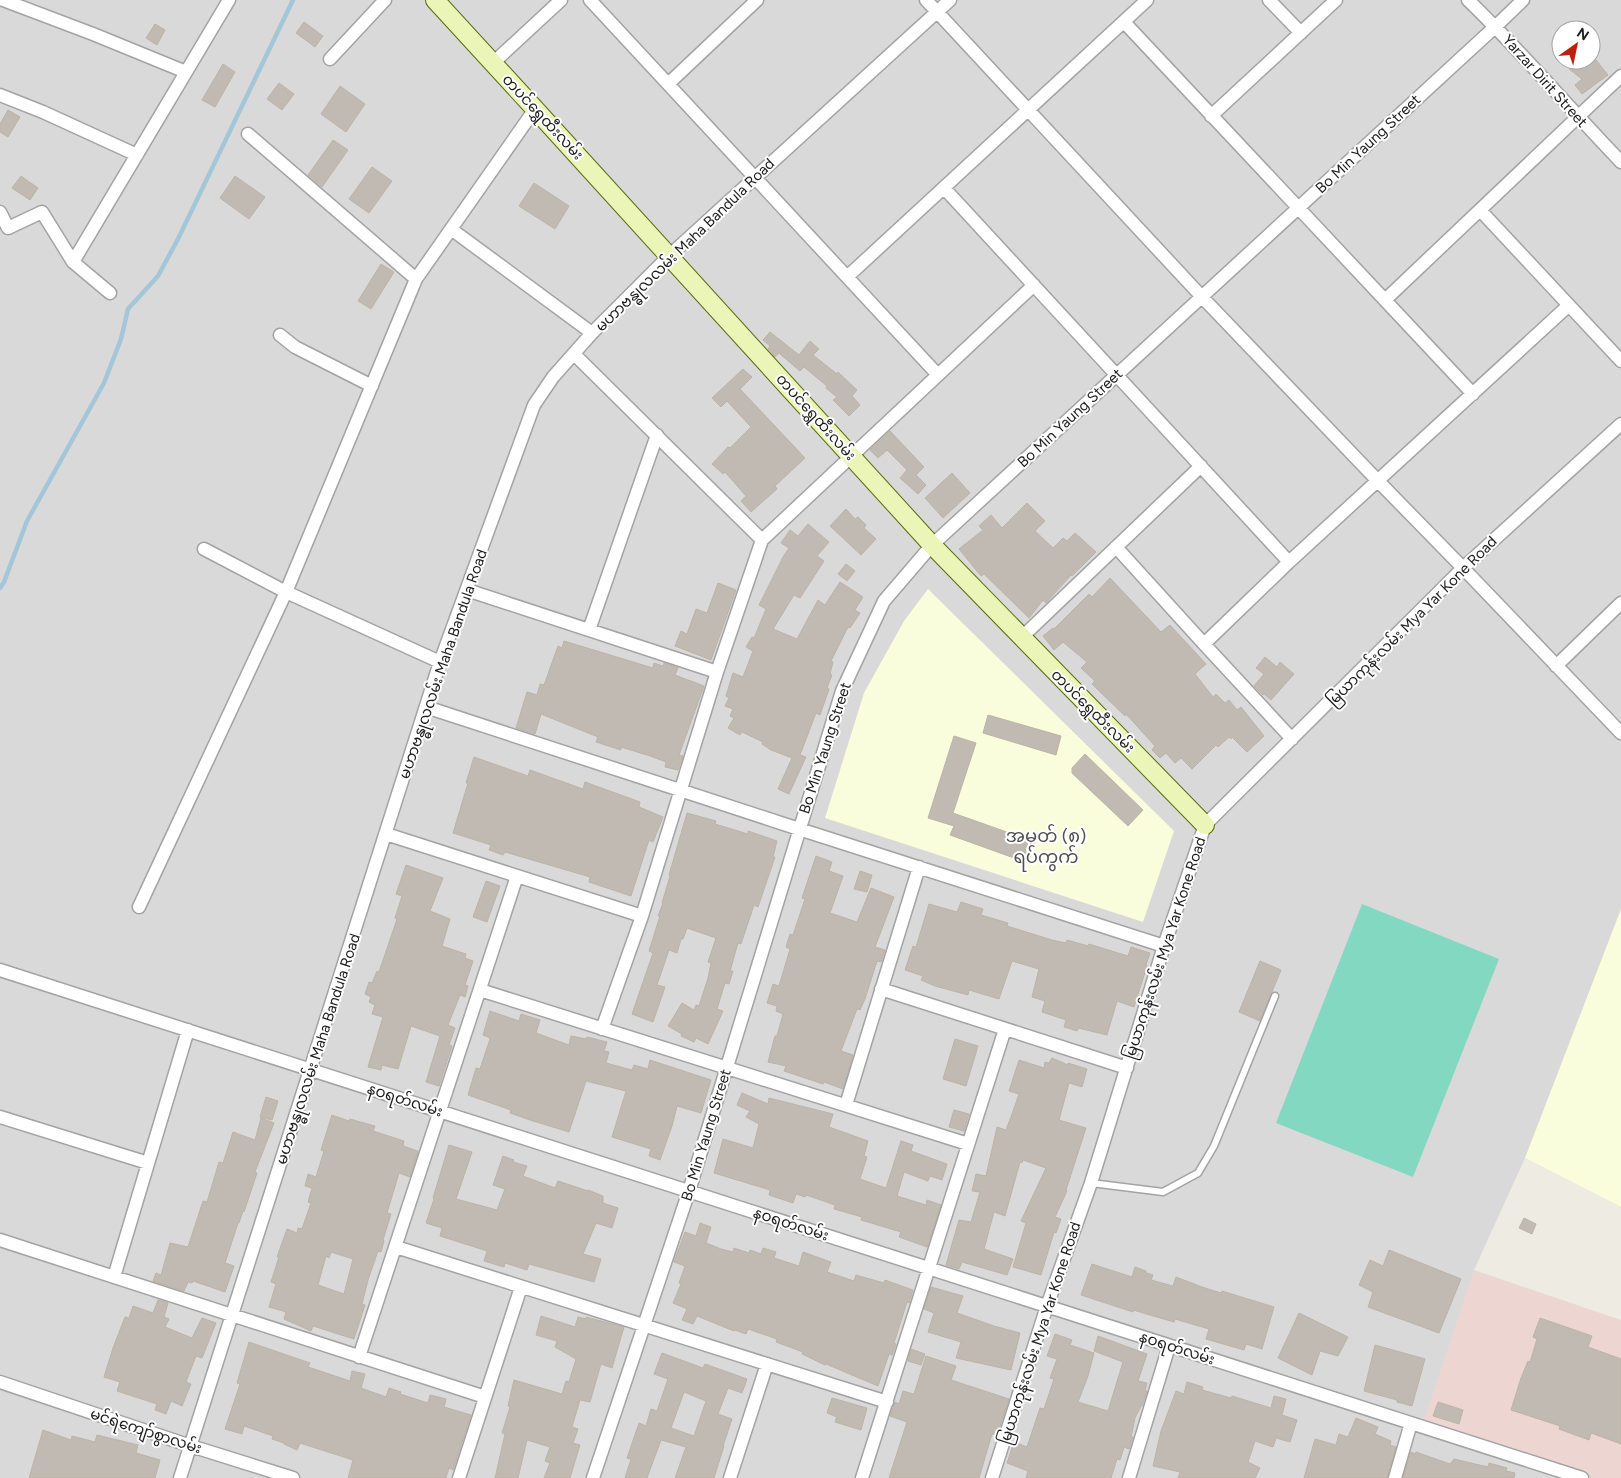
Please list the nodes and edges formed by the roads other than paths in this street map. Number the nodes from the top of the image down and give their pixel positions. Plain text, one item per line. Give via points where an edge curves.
1 (3, 0) edge
2 (229, 0) edge
3 (385, 0) edge
4 (435, 0) edge
5 (561, 0) edge
6 (590, 0) edge
7 (926, 0) edge
8 (950, 0) edge
9 (1147, 0) edge
10 (1270, 0) edge
11 (1336, 0) edge
12 (1468, 0) edge
13 (1522, 0) edge
14 (754, 1) edge
15 (937, 12) junction
16 (1124, 22) junction
17 (1496, 26) junction
18 (1301, 33) junction
19 (330, 59) dead end
20 (493, 63) junction
21 (186, 72) junction
22 (1621, 76) edge
23 (668, 84) junction
24 (0, 95) edge
25 (535, 109) junction
26 (1028, 110) junction
27 (1211, 116) junction
28 (1578, 117) junction
29 (248, 134) dead end
30 (137, 155) junction
31 (1621, 162) edge
32 (754, 177) junction
33 (944, 188) junction
34 (1298, 208) junction
35 (1480, 210) junction
36 (0, 212) edge
37 (450, 229) junction
38 (669, 256) junction
39 (73, 262) junction
40 (848, 277) junction
41 (416, 279) junction
42 (1034, 285) junction
43 (110, 293) dead end
44 (1202, 297) junction
45 (1384, 300) junction
46 (1568, 306) junction
47 (592, 333) junction
48 (280, 335) dead end
49 (574, 354) junction
50 (1621, 361) edge
51 (938, 375) junction
52 (1117, 375) junction
53 (372, 386) junction
54 (1473, 394) junction
55 (1621, 424) edge
56 (657, 436) junction
57 (851, 456) junction
58 (1200, 466) junction
59 (1378, 482) junction
60 (762, 540) junction
61 (932, 545) junction
62 (1116, 547) junction
63 (204, 549) dead end
64 (1289, 562) junction
65 (1463, 568) junction
66 (467, 590) junction
67 (286, 592) junction
68 (1621, 603) edge
69 (589, 630) junction
70 (1021, 638) junction
71 (1204, 644) junction
72 (440, 662) junction
73 (1556, 666) junction
74 (717, 672) junction
75 (426, 707) junction
76 (1621, 733) edge
77 (1292, 739) junction
78 (681, 790) junction
79 (1205, 825) junction
80 (799, 829) junction
81 (386, 834) junction
82 (919, 868) junction
83 (517, 876) junction
84 (139, 907) dead end
85 (642, 916) junction
86 (1164, 946) junction
87 (0, 970) edge
88 (882, 989) junction
89 (480, 990) junction
90 (1275, 996) dead end
91 (602, 1029) junction
92 (1005, 1029) junction
93 (188, 1030) junction
94 (727, 1068) junction
95 (1127, 1068) junction
96 (311, 1070) junction
97 (846, 1105) junction
98 (440, 1111) junction
99 (0, 1117) edge
100 (968, 1144) junction
101 (148, 1163) junction
102 (1091, 1183) junction
103 (688, 1191) junction
104 (0, 1240) edge
105 (396, 1247) junction
106 (928, 1268) junction
107 (114, 1277) junction
108 (521, 1286) junction
109 (1047, 1306) junction
110 (232, 1316) junction
111 (644, 1325) junction
112 (1169, 1346) junction
113 (359, 1357) junction
114 (767, 1364) junction
115 (0, 1382) edge
116 (485, 1397) junction
117 (887, 1402) junction
118 (1411, 1423) junction
119 (190, 1446) junction
120 (180, 1478) edge
121 (293, 1478) edge
122 (459, 1478) edge
123 (594, 1478) edge
124 (730, 1478) edge
125 (862, 1478) edge
126 (992, 1478) edge
127 (1130, 1478) edge
128 (1395, 1478) edge
129 (1582, 1478) edge

1 - 21 street
2 - 21 street
3 - 19 street
4 - 20 street, တပင်ရွှေထီးလမ်း
5 - 20 street
6 - 23 street
7 - 15 street
8 - 15 street, မဟာဗန္ဓုလလမ်း Maha Bandula Road
9 - 16 street
10 - 18 street
11 - 18 street
12 - 17 street, Yarzar Dirit Street
13 - 17 street, Bo Min Yaung Street
14 - 23 street
15 - 26 street
15 - 32 street, မဟာဗန္ဓုလလမ်း Maha Bandula Road
16 - 26 street
16 - 27 street
17 - 28 street, Yarzar Dirit Street
17 - 34 street, Bo Min Yaung Street
18 - 27 street
20 - 25 street, တပင်ရွှေထီးလမ်း
21 - 30 street
22 - 28 street
23 - 32 street
24 - 30 street
25 - 37 street
25 - 38 street, တပင်ရွှေထီးလမ်း
26 - 33 street
26 - 44 street
27 - 34 street
28 - 31 street, Yarzar Dirit Street
28 - 35 street
29 - 41 street
30 - 39 street
32 - 38 street, မဟာဗန္ဓုလလမ်း Maha Bandula Road
32 - 40 street
33 - 40 street
33 - 42 street
34 - 44 street, Bo Min Yaung Street
34 - 45 street
35 - 45 street
35 - 46 street
36 - 39 street via 8,228 42,212
37 - 41 street
37 - 47 street
38 - 47 street, မဟာဗန္ဓုလလမ်း Maha Bandula Road
38 - 57 street, တပင်ရွှေထီးလမ်း
39 - 43 street
40 - 51 street
41 - 53 street
42 - 51 street
42 - 52 street
44 - 52 street, Bo Min Yaung Street
44 - 59 street
45 - 54 street
46 - 50 street
46 - 54 street
47 - 49 street, မဟာဗန္ဓုလလမ်း Maha Bandula Road
48 - 53 street via 303,351
49 - 56 street
49 - 66 street, မဟာဗန္ဓုလလမ်း Maha Bandula Road via 534,405
51 - 57 street
52 - 58 street
52 - 61 street, Bo Min Yaung Street
53 - 67 street
54 - 59 street
55 - 65 street, မြယာကုန်းလမ်း Mya Yar Kone Road
56 - 60 street
56 - 69 street
57 - 60 street
57 - 61 street, တပင်ရွှေထီးလမ်း
58 - 62 street
58 - 64 street
59 - 64 street
59 - 65 street
60 - 74 street
61 - 70 street, တပင်ရွှေထီးလမ်း
61 - 80 street, Bo Min Yaung Street via 884,601 846,682
62 - 70 street
62 - 71 street
63 - 67 street
64 - 71 street
65 - 73 street
65 - 77 street, မြယာကုန်းလမ်း Mya Yar Kone Road
66 - 69 street
66 - 72 street, မဟာဗန္ဓုလလမ်း Maha Bandula Road
67 - 72 street
67 - 84 street
68 - 73 street
69 - 74 street
70 - 79 street, တပင်ရွှေထီးလမ်း
71 - 77 street
72 - 75 street, မဟာဗန္ဓုလလမ်း Maha Bandula Road
73 - 76 street
74 - 78 street
75 - 78 street
75 - 81 street, မဟာဗန္ဓုလလမ်း Maha Bandula Road
77 - 79 street, မြယာကုန်းလမ်း Mya Yar Kone Road
78 - 80 street
78 - 85 street
79 - 86 street, မြယာကုန်းလမ်း Mya Yar Kone Road
80 - 82 street
80 - 94 street, Bo Min Yaung Street
81 - 83 street
81 - 96 street, မဟာဗန္ဓုလလမ်း Maha Bandula Road
82 - 86 street
82 - 88 street
83 - 85 street
83 - 89 street
85 - 91 street
86 - 95 street, မြယာကုန်းလမ်း Mya Yar Kone Road
87 - 93 street, နဝရတ်လမ်း
88 - 92 street
88 - 97 street
89 - 91 street
89 - 98 street
90 - 102 lane via 1214,1146 1198,1173 1163,1192
91 - 94 street
92 - 95 street
92 - 100 street
93 - 96 street, နဝရတ်လမ်း
93 - 101 street
94 - 97 street
94 - 103 street, Bo Min Yaung Street
95 - 102 street, မြယာကုန်းလမ်း Mya Yar Kone Road
96 - 98 street, နဝရတ်လမ်း
96 - 110 street, မဟာဗန္ဓုလလမ်း Maha Bandula Road
97 - 100 street
98 - 103 street, နဝရတ်လမ်း
98 - 105 street
99 - 101 street
100 - 106 street
101 - 107 street
102 - 109 street, မြယာကုန်းလမ်း Mya Yar Kone Road
103 - 106 street, နဝရတ်လမ်း
103 - 111 street, Bo Min Yaung Street
104 - 107 street
105 - 108 street
105 - 113 street
106 - 109 street, နဝရတ်လမ်း
106 - 117 street
107 - 110 street
108 - 111 street
108 - 116 street
109 - 112 street, နဝရတ်လမ်း
109 - 126 street, မြယာကုန်းလမ်း Mya Yar Kone Road
110 - 113 street
110 - 119 street, မဟာဗန္ဓုလလမ်း Maha Bandula Road
111 - 114 street
111 - 123 street, Bo Min Yaung Street
112 - 118 street, နဝရတ်လမ်း
112 - 127 street
113 - 116 street
114 - 117 street
114 - 124 street
115 - 119 street, မင်ရဲကျော်စွာလမ်း
116 - 122 street
117 - 125 street
118 - 128 street
118 - 129 street, နဝရတ်လမ်း
119 - 120 street, မဟာဗန္ဓုလလမ်း Maha Bandula Road
119 - 121 street, မင်ရဲကျော်စွာလမ်း

